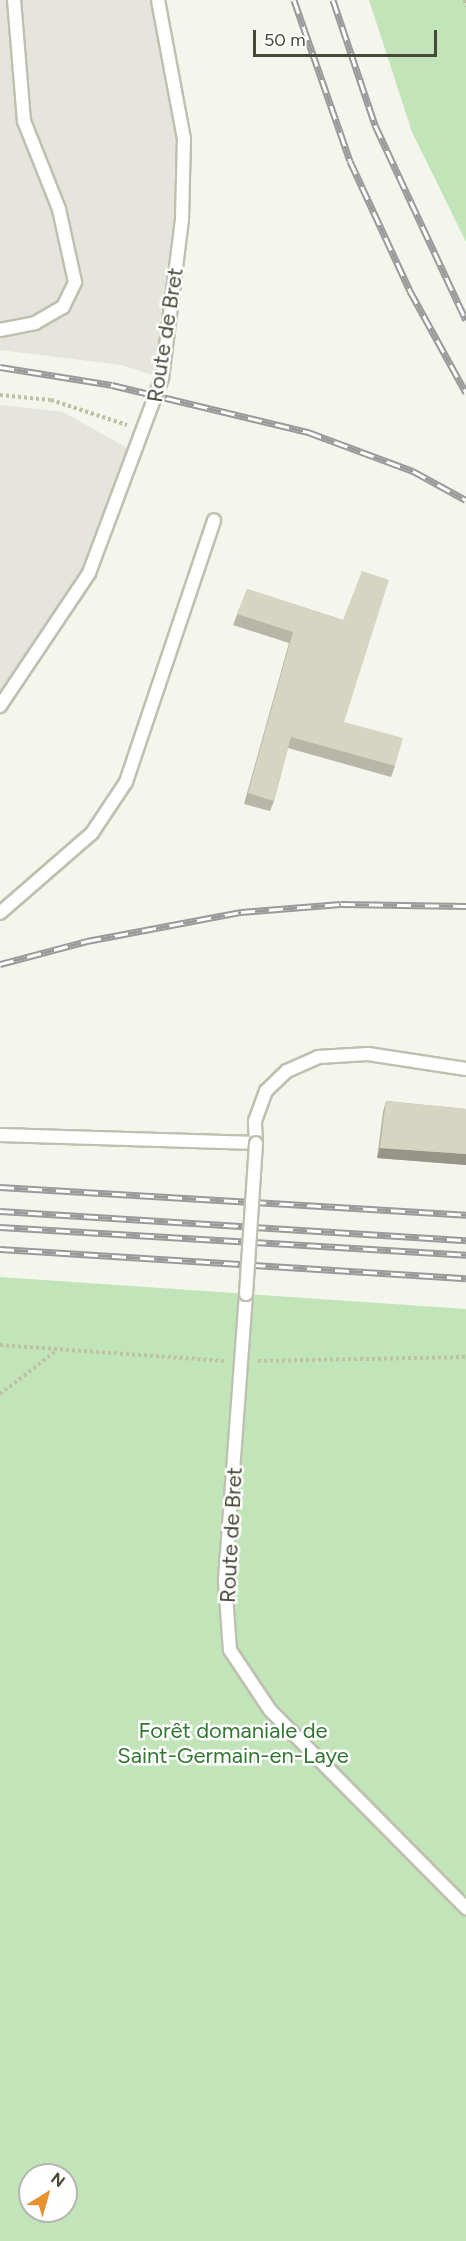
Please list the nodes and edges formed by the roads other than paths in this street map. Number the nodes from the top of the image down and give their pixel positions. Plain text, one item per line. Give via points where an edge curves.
1 (14, 0) edge
2 (159, 0) edge
3 (0, 330) edge
4 (214, 520) dead end
5 (0, 706) edge
6 (0, 913) edge
7 (466, 1069) edge
8 (0, 1135) edge
9 (256, 1143) junction
10 (466, 1908) edge

1 - 3 lane via 24,121 59,210 75,282 63,307 35,323
2 - 5 lane, Route de Bret via 184,139 182,208 162,378 89,573
4 - 6 lane via 126,782 92,833
7 - 9 lane, Route de Bret via 368,1054 318,1057 287,1071 266,1091 255,1121
8 - 9 lane
9 - 10 lane, Route de Bret, bridge via 245,1363 225,1581 231,1650 270,1710

